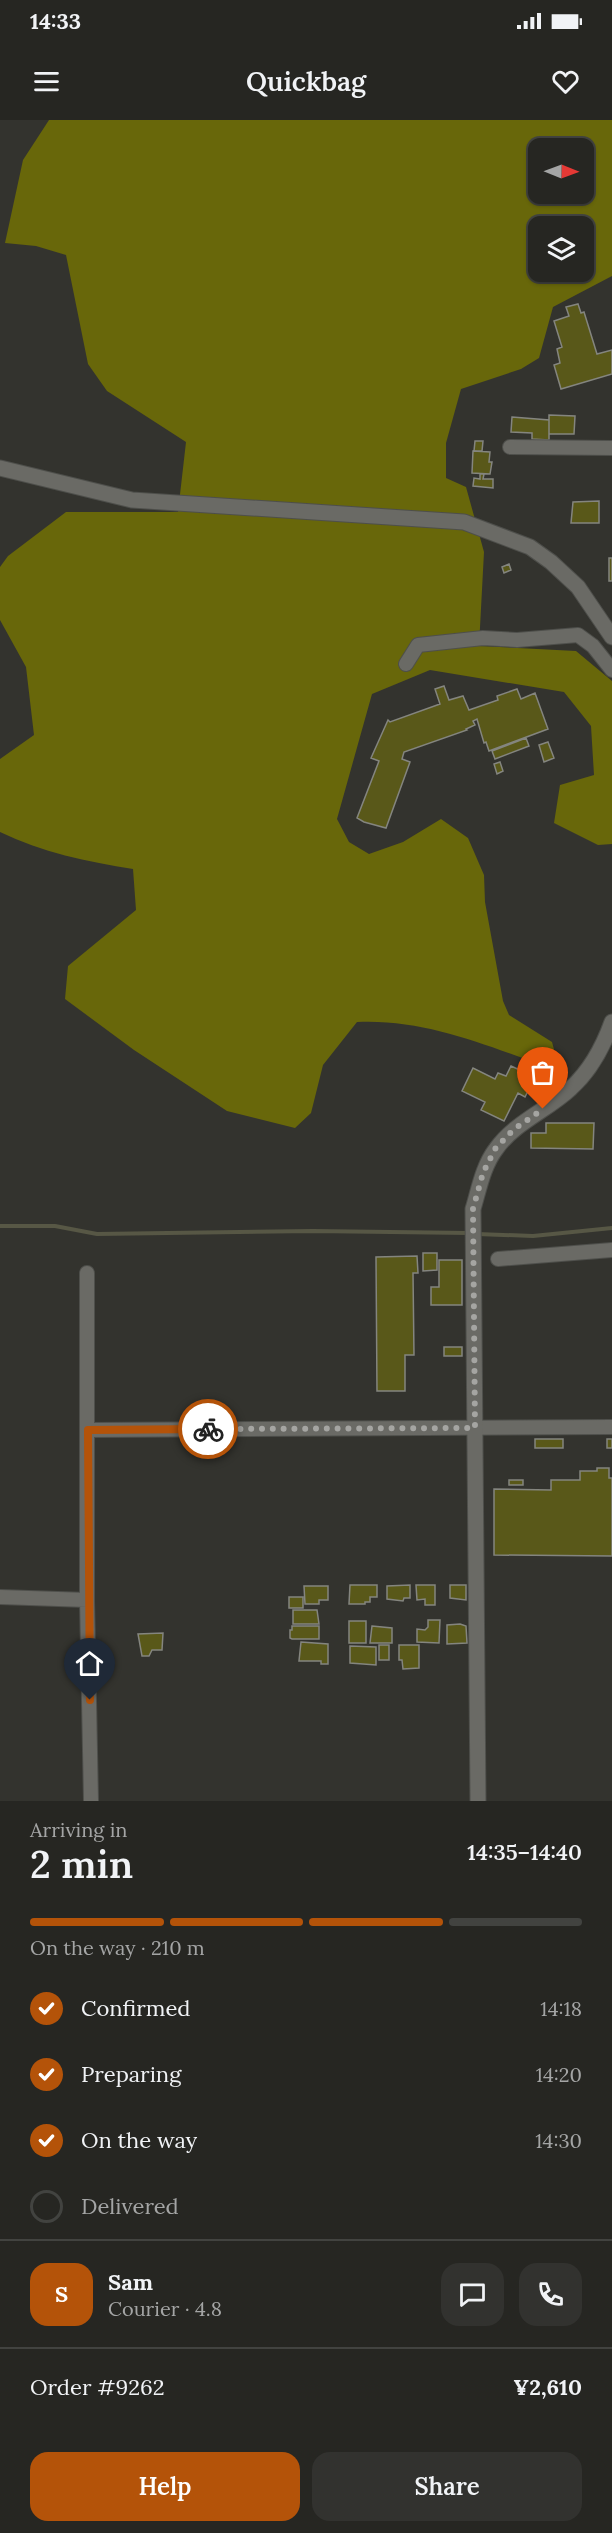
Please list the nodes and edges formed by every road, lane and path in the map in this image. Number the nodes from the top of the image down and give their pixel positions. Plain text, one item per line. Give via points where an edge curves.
1 (510, 447) dead end
2 (612, 448) edge
3 (0, 468) edge
4 (612, 637) edge
5 (406, 664) dead end
6 (612, 670) edge
7 (612, 1022) edge
8 (612, 1250) edge
9 (498, 1259) dead end
10 (87, 1273) dead end
11 (612, 1427) edge
12 (475, 1428) junction
13 (88, 1430) junction
14 (0, 1597) edge
15 (87, 1600) junction
16 (91, 1801) edge
17 (478, 1801) edge

1 - 2 street
3 - 4 street via 132,500 464,522 530,547 551,562 578,587
5 - 6 street via 418,645 578,635 593,646
7 - 12 street via 589,1069 577,1083 513,1130 495,1149 483,1173 473,1209
8 - 9 street
10 - 13 street
11 - 12 street
12 - 13 street
12 - 17 street
13 - 15 street
14 - 15 street
15 - 16 street

